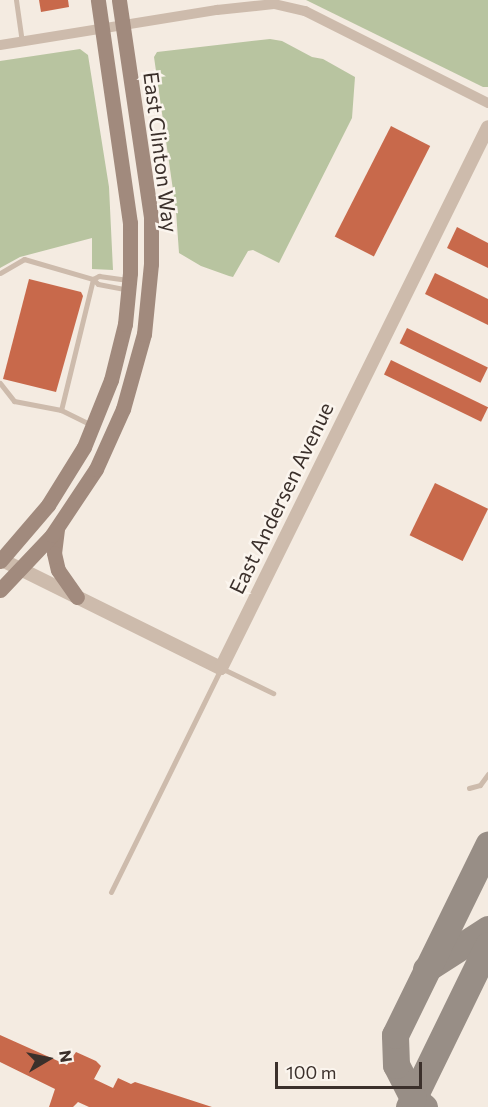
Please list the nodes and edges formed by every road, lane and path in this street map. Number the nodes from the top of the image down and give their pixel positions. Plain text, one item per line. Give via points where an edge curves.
1 (16, 0) edge
2 (98, 0) edge
3 (119, 0) edge
4 (216, 5) edge
5 (123, 25) junction
6 (102, 28) junction
7 (22, 42) junction
8 (0, 45) edge
9 (488, 103) edge
10 (488, 127) edge
11 (0, 273) edge
12 (93, 279) junction
13 (129, 285) junction
14 (0, 383) edge
15 (130, 389) junction
16 (61, 410) junction
17 (94, 426) junction
18 (57, 529) junction
19 (1, 561) edge
20 (21, 569) junction
21 (0, 590) edge
22 (77, 597) junction
23 (221, 668) junction
24 (273, 693) dead end
25 (488, 774) edge
26 (469, 788) dead end
27 (111, 892) dead end

1 - 7 lane
2 - 6 main road, East Clinton Way
3 - 5 main road, East Clinton Way
4 - 5 street
4 - 9 street via 274,4 305,11
5 - 6 street
5 - 15 main road, East Clinton Way via 147,185 152,249 147,316
6 - 7 street
6 - 13 main road, East Clinton Way via 128,202
7 - 8 street
10 - 23 street, East Andersen Avenue
11 - 12 lane via 24,260
12 - 13 lane via 99,276
12 - 13 lane via 98,284
12 - 16 lane
13 - 15 main road via 140,296
13 - 17 main road, East Clinton Way via 117,360
14 - 16 lane via 14,401
15 - 18 main road, East Clinton Way via 100,460
16 - 17 lane
17 - 19 main road, East Clinton Way via 51,502
18 - 20 main road, East Clinton Way
18 - 22 main road via 54,554 58,570
19 - 20 street
20 - 21 main road, East Clinton Way
20 - 22 street
22 - 23 street
23 - 24 lane
23 - 27 lane
25 - 26 lane via 480,784

